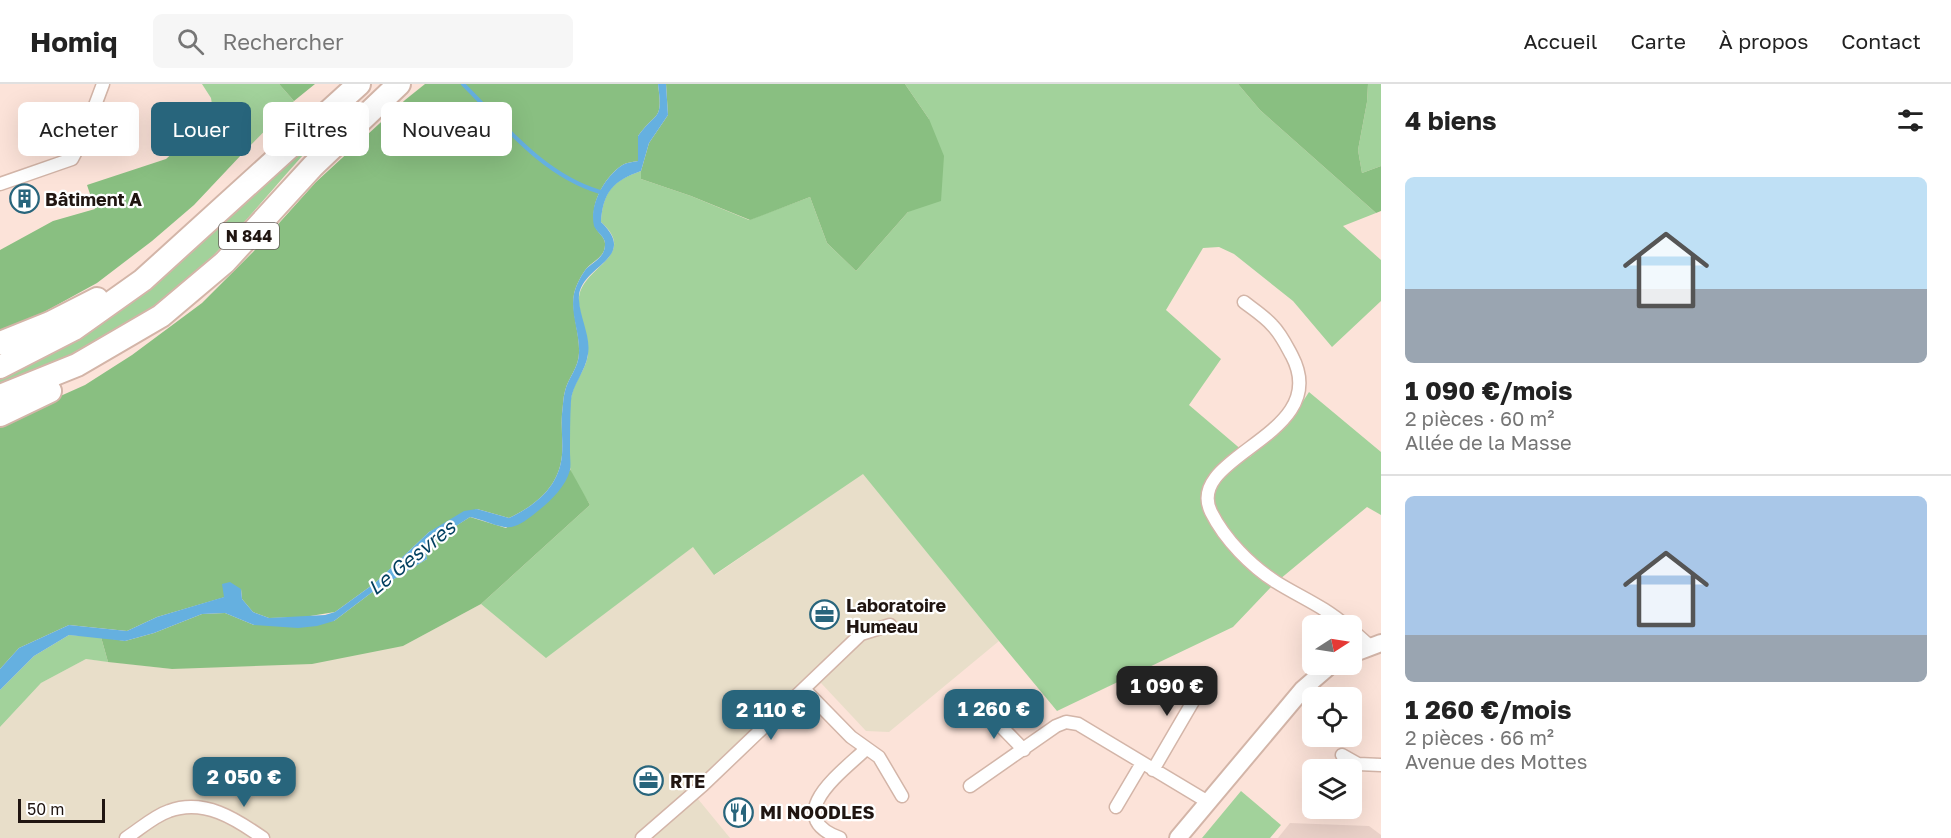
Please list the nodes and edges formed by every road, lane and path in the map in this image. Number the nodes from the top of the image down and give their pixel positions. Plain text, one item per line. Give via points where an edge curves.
1 (103, 84) edge
2 (359, 84) edge
3 (399, 84) edge
4 (0, 184) edge
5 (196, 231) junction
6 (1244, 302) dead end
7 (0, 343) edge
8 (109, 348) junction
9 (0, 368) edge
10 (0, 396) edge
11 (0, 415) edge
12 (1334, 615) edge
13 (890, 625) dead end
14 (1362, 636) edge
15 (1376, 644) edge
16 (1362, 650) edge
17 (1319, 675) edge
18 (804, 689) junction
19 (1208, 690) dead end
20 (985, 710) dead end
21 (866, 749) junction
22 (1024, 750) junction
23 (1342, 755) dead end
24 (1142, 762) junction
25 (1381, 765) edge
26 (1154, 770) junction
27 (970, 786) dead end
28 (902, 796) dead end
29 (1208, 802) junction
30 (1116, 807) dead end
31 (126, 838) edge
32 (263, 838) edge
33 (642, 838) edge
34 (840, 838) edge
35 (1178, 838) edge

1 - 4 street via 72,159
2 - 5 highway, N 844
3 - 8 highway, N 844 via 313,166 225,262 161,316
5 - 7 highway via 174,240 101,296
5 - 9 highway, N 844 via 106,308 49,344
6 - 12 street via 1284,340 1297,365 1300,388 1297,402 1280,423 1214,479 1208,502 1216,521 1248,560 1276,582
8 - 10 highway, N 844 via 51,377
8 - 11 highway via 101,364
13 - 18 street via 861,634
14 - 15 street
15 - 16 street
17 - 29 street
18 - 21 street
18 - 33 street
19 - 26 street via 1195,698
20 - 22 street
21 - 28 street via 879,757
21 - 34 street via 824,789 816,802 817,821 828,834
22 - 24 street via 1062,722 1072,722
22 - 27 street
23 - 25 street via 1358,764
24 - 26 street
24 - 30 street
26 - 29 street
29 - 35 street
31 - 32 street via 169,811 191,805 216,811

